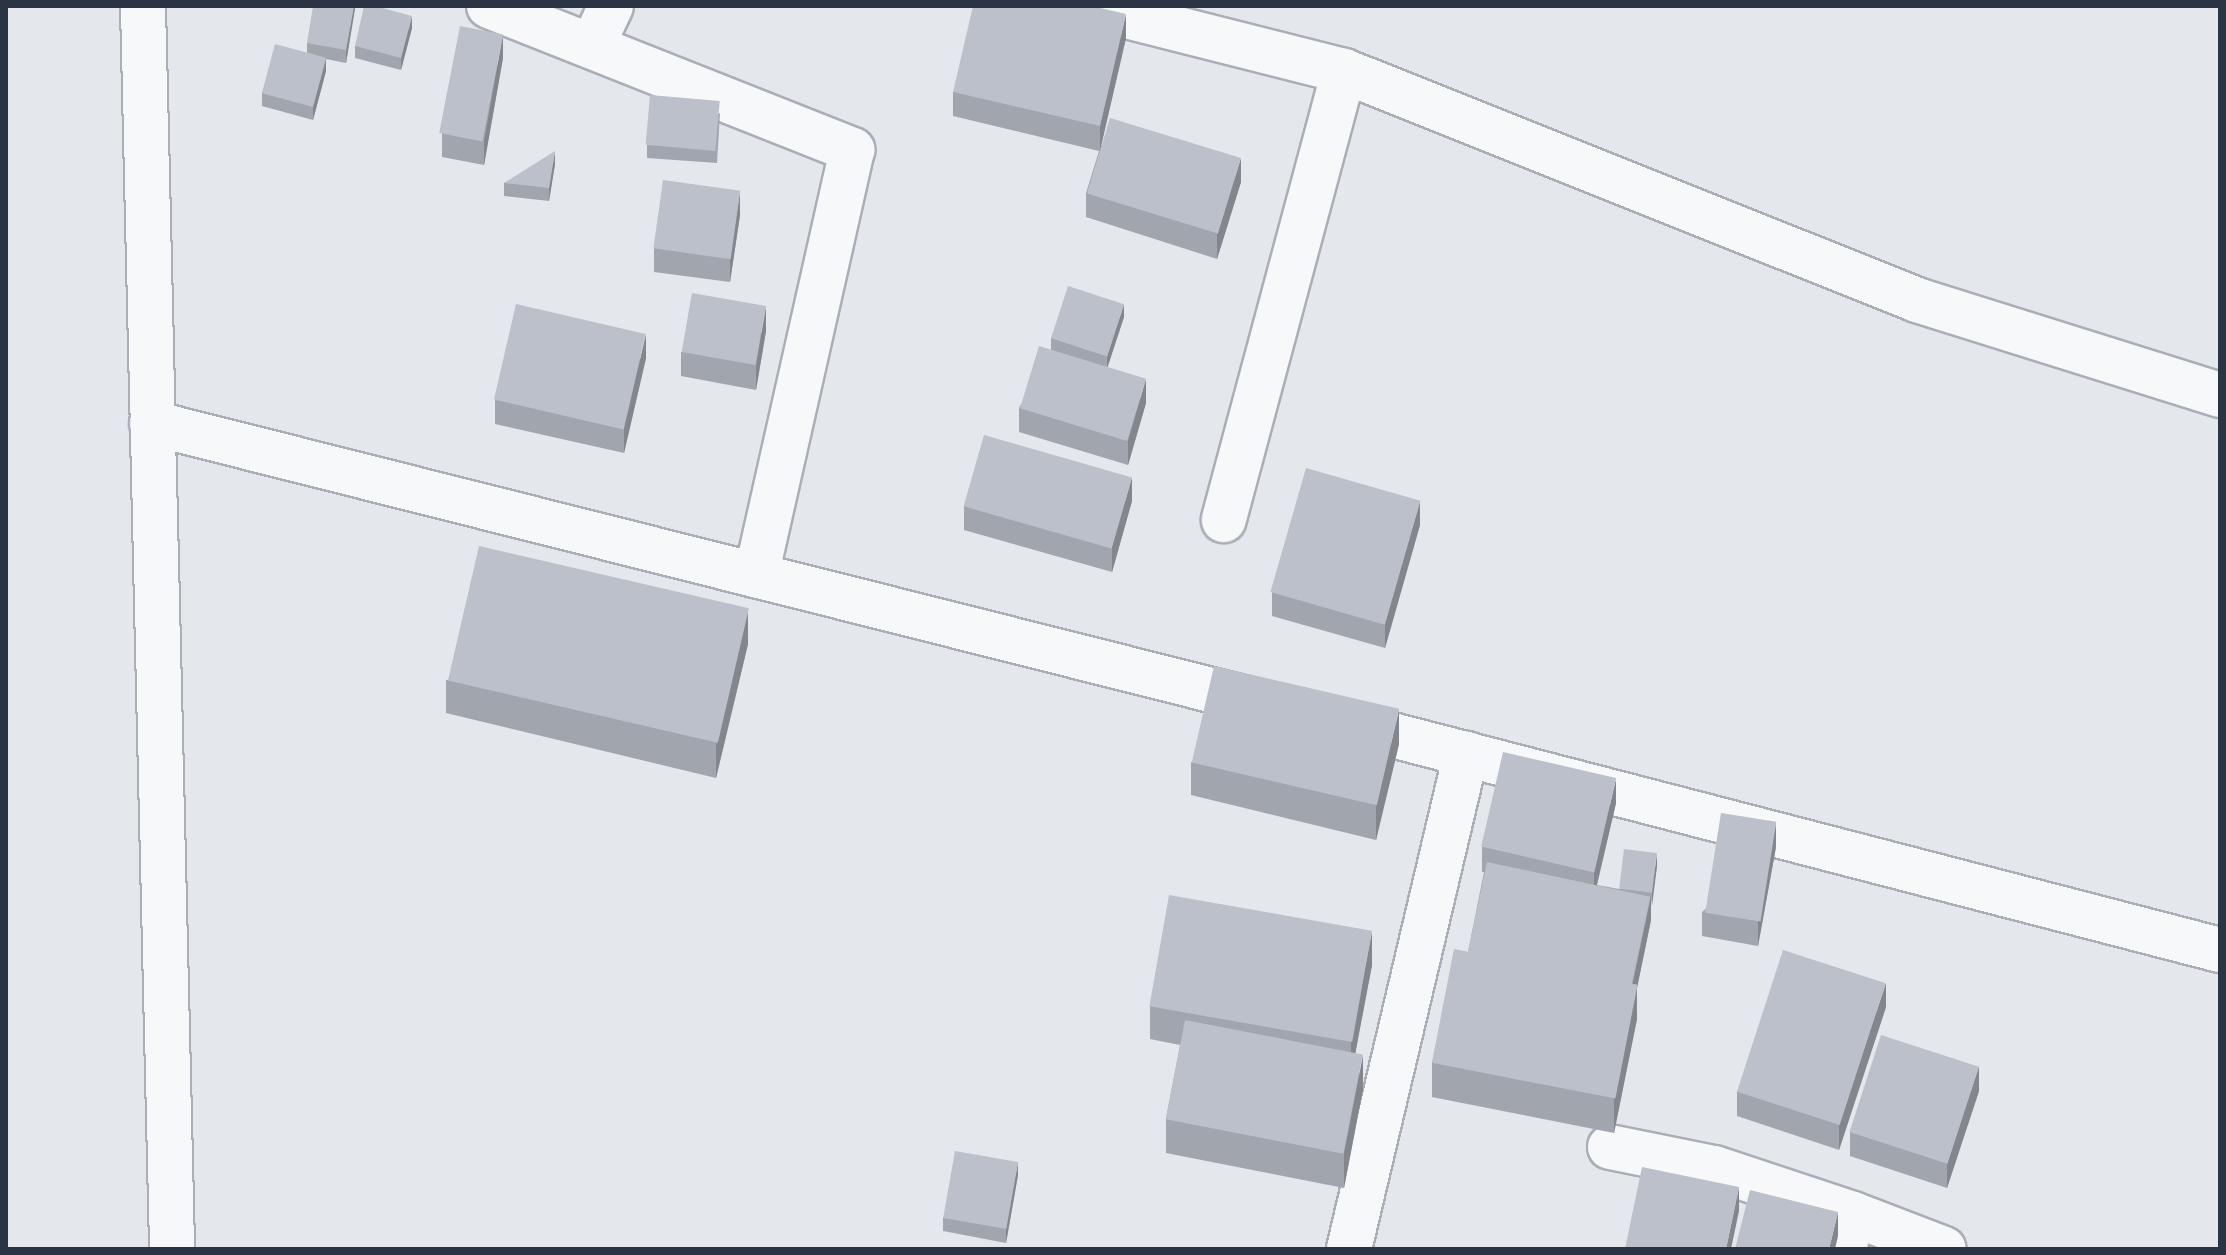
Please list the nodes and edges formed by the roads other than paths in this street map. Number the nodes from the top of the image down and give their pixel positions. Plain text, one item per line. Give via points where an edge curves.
1 (143, 6) edge
2 (489, 6) edge
3 (611, 6) edge
4 (1087, 6) edge
5 (592, 46) junction
6 (1344, 71) junction
7 (2220, 395) edge
8 (152, 423) junction
9 (1224, 520) dead end
10 (756, 575) junction
11 (1466, 754) junction
12 (2220, 950) edge
13 (1610, 1147) dead end
14 (1849, 1231) edge
15 (172, 1249) edge
16 (1349, 1249) edge
17 (1944, 1249) edge

1 - 8 street
2 - 5 street
3 - 5 street
4 - 6 street
5 - 10 street via 852,150
6 - 7 street via 1917,300
6 - 9 street
8 - 10 street
8 - 15 street
10 - 11 street
11 - 12 street
11 - 16 street
13 - 14 street via 1714,1168
14 - 17 street

